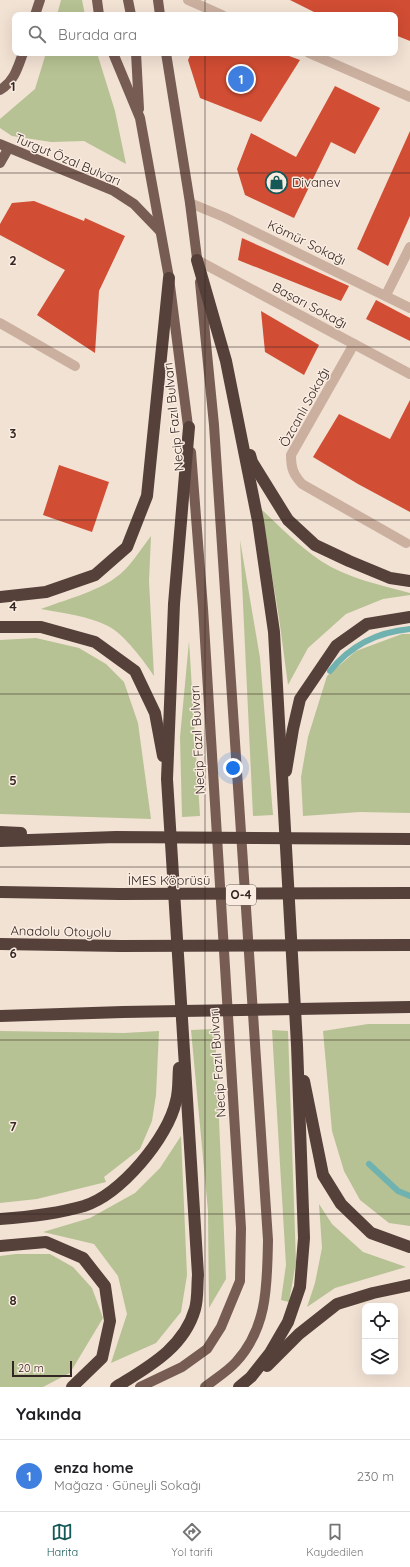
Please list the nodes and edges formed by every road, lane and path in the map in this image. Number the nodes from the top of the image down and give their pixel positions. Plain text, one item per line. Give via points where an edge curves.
1 (40, 0) edge
2 (97, 0) edge
3 (128, 0) edge
4 (158, 0) edge
5 (188, 0) edge
6 (201, 3) edge
7 (36, 12) edge
8 (99, 12) edge
9 (130, 12) edge
10 (160, 12) edge
11 (217, 12) edge
12 (22, 56) edge
13 (114, 56) edge
14 (136, 56) edge
15 (166, 56) edge
16 (316, 56) edge
17 (0, 90) edge
18 (410, 98) edge
19 (140, 118) junction
20 (4, 146) edge
21 (0, 163) edge
22 (190, 203) junction
23 (160, 231) junction
24 (410, 247) edge
25 (197, 260) junction
26 (169, 278) junction
27 (386, 295) junction
28 (410, 308) edge
29 (0, 323) edge
30 (354, 344) junction
31 (226, 361) junction
32 (75, 366) dead end
33 (410, 374) edge
34 (189, 427) junction
35 (406, 542) dead end
36 (410, 580) edge
37 (0, 597) edge
38 (410, 616) edge
39 (0, 627) edge
40 (167, 779) junction
41 (282, 796) junction
42 (0, 832) edge
43 (410, 835) edge
44 (116, 837) junction
45 (361, 838) junction
46 (410, 839) edge
47 (0, 841) edge
48 (0, 892) edge
49 (410, 893) edge
50 (0, 944) edge
51 (410, 945) edge
52 (0, 1007) edge
53 (410, 1008) edge
54 (123, 1012) junction
55 (0, 1016) edge
56 (182, 1023) junction
57 (297, 1045) junction
58 (0, 1220) edge
59 (0, 1246) edge
60 (410, 1247) edge
61 (410, 1285) edge
62 (72, 1387) edge
63 (116, 1387) edge
64 (140, 1387) edge
65 (205, 1387) edge
66 (239, 1387) edge
67 (247, 1387) edge

1 - 7 main road
2 - 8 main road
3 - 9 main road
4 - 10 main road
5 - 6 street
6 - 11 street
12 - 17 main road via 17,72
13 - 19 main road, Necip Fazıl Bulvarı
14 - 19 main road
15 - 22 main road
16 - 18 street
19 - 23 main road, Necip Fazıl Bulvarı
20 - 21 main road
20 - 23 main road, Turgut Özal Bulvarı via 114,191 134,204
22 - 25 main road
22 - 27 street, Kömür Sokağı
23 - 26 main road, Necip Fazıl Bulvarı
24 - 27 street
25 - 30 street, Başarı Sokağı
25 - 31 highway
25 - 65 main road via 214,425 268,1240 266,1298 254,1337 236,1362
26 - 34 main road, Necip Fazıl Bulvarı
26 - 37 highway via 147,496 127,547 95,575 46,592
27 - 28 street, Kömür Sokağı
29 - 32 street
30 - 33 street, Başarı Sokağı
30 - 35 street, Özcanlı Sokağı via 291,456 291,466 302,484
31 - 36 highway via 252,462 288,520 315,544 349,562 390,578
31 - 41 highway via 258,521 274,632
34 - 40 highway via 174,604
34 - 64 main road, Necip Fazıl Bulvarı via 203,608 241,1228 240,1281 221,1327 207,1349 182,1367
38 - 41 highway via 367,624 336,646 315,675 300,699
39 - 40 highway via 41,627 95,642 135,671 155,713
40 - 56 highway
41 - 57 highway
42 - 44 highway
43 - 45 highway
44 - 45 highway
44 - 47 highway
45 - 46 highway
48 - 49 highway, İMES Köprüsü / O-4 via 363,895
50 - 51 highway, Anadolu Otoyolu
52 - 54 highway
53 - 54 highway
54 - 55 highway
56 - 58 highway via 176,1102 161,1136 120,1185 86,1205 43,1216
56 - 63 highway via 198,1275 196,1308 183,1336 159,1360
57 - 60 highway via 323,1175 341,1204 371,1233
57 - 66 highway via 304,1238 300,1287 288,1322 270,1353 251,1377
59 - 62 highway via 46,1242 83,1258 105,1286 110,1321 102,1358
61 - 67 highway via 337,1304 299,1334

